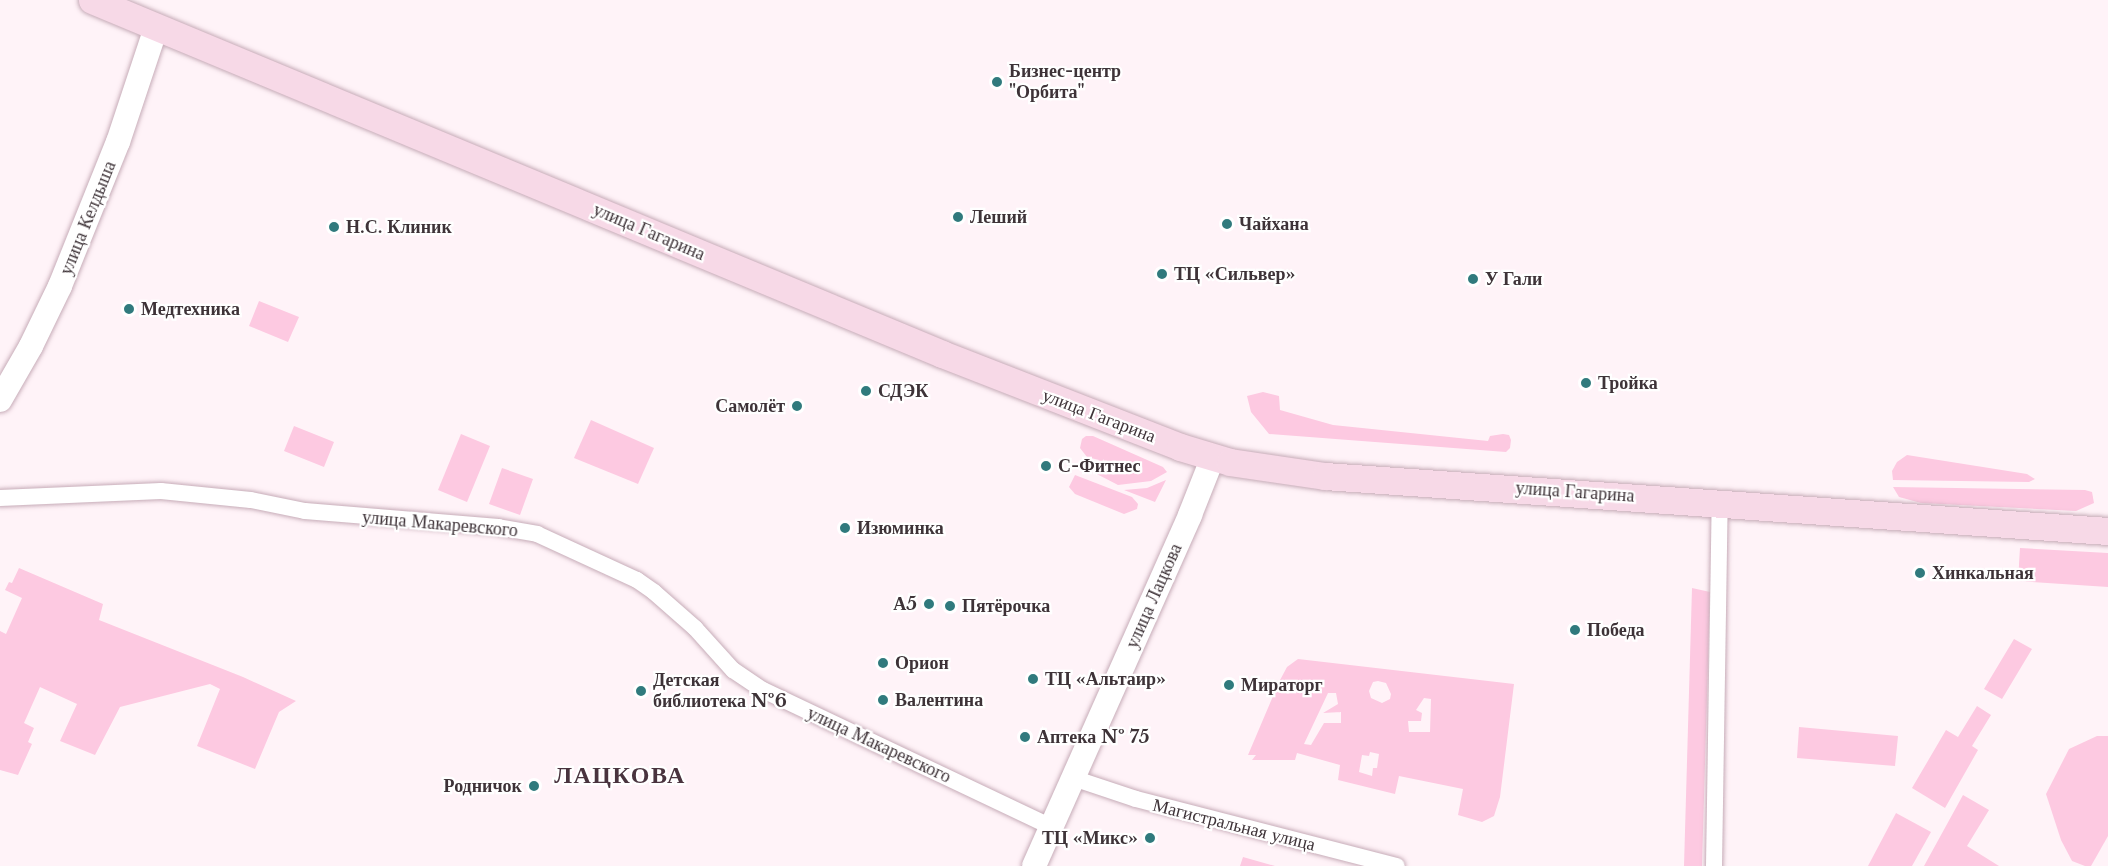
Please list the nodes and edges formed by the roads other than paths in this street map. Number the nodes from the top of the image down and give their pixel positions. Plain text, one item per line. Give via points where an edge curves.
1 (92, 0) edge
2 (156, 28) junction
3 (0, 400) edge
4 (1213, 457) junction
5 (0, 498) edge
6 (1720, 502) junction
7 (2108, 531) edge
8 (1073, 778) junction
9 (1052, 827) junction
10 (1034, 866) edge
11 (1397, 866) edge
12 (1714, 866) edge

1 - 2 main road, улица Гагарина
2 - 3 street, улица Келдыша via 118,142 60,286
2 - 4 main road, улица Гагарина via 942,354
4 - 6 main road, улица Гагарина via 1256,468 1325,476
4 - 8 street, улица Лацкова
5 - 9 street, улица Макаревского via 161,491 251,500 305,511 498,527 537,534 645,586 687,621 733,670 764,690
6 - 7 main road, улица Гагарина
6 - 12 street
8 - 9 street, улица Лацкова
8 - 11 street, Магистральная улица via 1136,799
9 - 10 street, улица Лацкова

